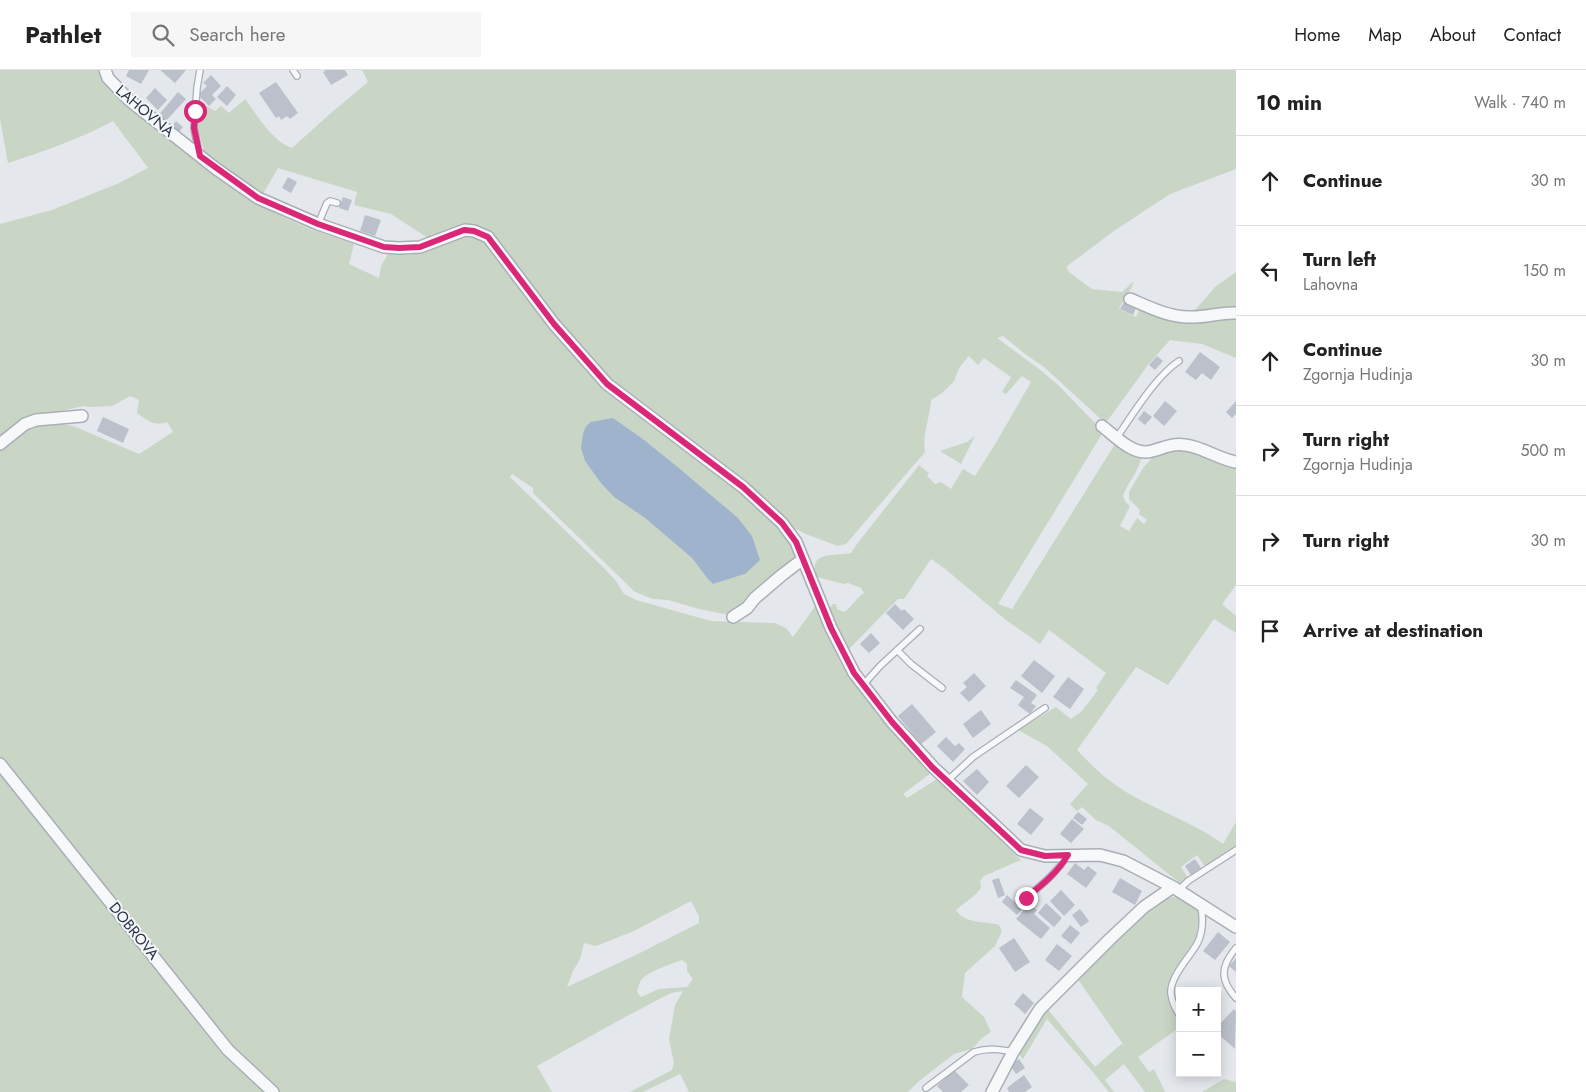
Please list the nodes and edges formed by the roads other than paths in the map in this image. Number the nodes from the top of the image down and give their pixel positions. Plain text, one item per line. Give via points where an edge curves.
1 (105, 70) edge
2 (200, 70) edge
3 (293, 70) edge
4 (297, 76) dead end
5 (200, 156) junction
6 (337, 203) dead end
7 (318, 224) junction
8 (1130, 299) dead end
9 (1236, 313) edge
10 (1179, 361) dead end
11 (82, 416) dead end
12 (1102, 426) dead end
13 (1116, 437) junction
14 (0, 444) edge
15 (1236, 462) edge
16 (804, 559) junction
17 (733, 617) dead end
18 (920, 629) dead end
19 (897, 650) junction
20 (863, 685) junction
21 (942, 688) dead end
22 (1045, 708) dead end
23 (0, 764) edge
24 (947, 781) junction
25 (1236, 850) edge
26 (1068, 855) junction
27 (1176, 889) junction
28 (1026, 898) dead end
29 (1201, 904) junction
30 (1236, 927) edge
31 (1236, 948) edge
32 (1236, 998) edge
33 (1176, 1006) edge
34 (1013, 1052) junction
35 (926, 1088) dead end
36 (273, 1092) edge
37 (992, 1092) edge

1 - 5 street, LAHOVNA via 128,100
2 - 5 lane via 194,128
3 - 4 lane
5 - 7 street, LAHOVNA via 258,198
6 - 7 lane via 327,203
7 - 16 street, LAHOVNA via 384,247 420,247 464,230 488,237 554,324 607,384 743,487 782,523
8 - 9 street via 1171,316
10 - 13 lane via 1161,376
11 - 14 street via 36,420 25,424
12 - 13 street
13 - 15 street via 1133,450 1142,452 1176,443
16 - 17 street
16 - 20 street, LAHOVNA via 831,628
18 - 19 lane
19 - 20 lane
19 - 21 lane
20 - 24 street, LAHOVNA
22 - 24 lane via 973,757
23 - 36 street, DOBROVA via 228,1050
24 - 26 street, LAHOVNA via 1021,850 1045,856
25 - 27 lane
26 - 27 street, LAHOVNA via 1100,855 1123,861
26 - 28 lane via 1051,876
27 - 29 street, LAHOVNA
27 - 34 street via 1144,907 1040,1009
29 - 30 street, LAHOVNA
29 - 33 lane via 1203,915 1198,941 1171,987
31 - 32 lane via 1224,972 1224,980
34 - 35 lane via 999,1049 974,1052
34 - 37 street

